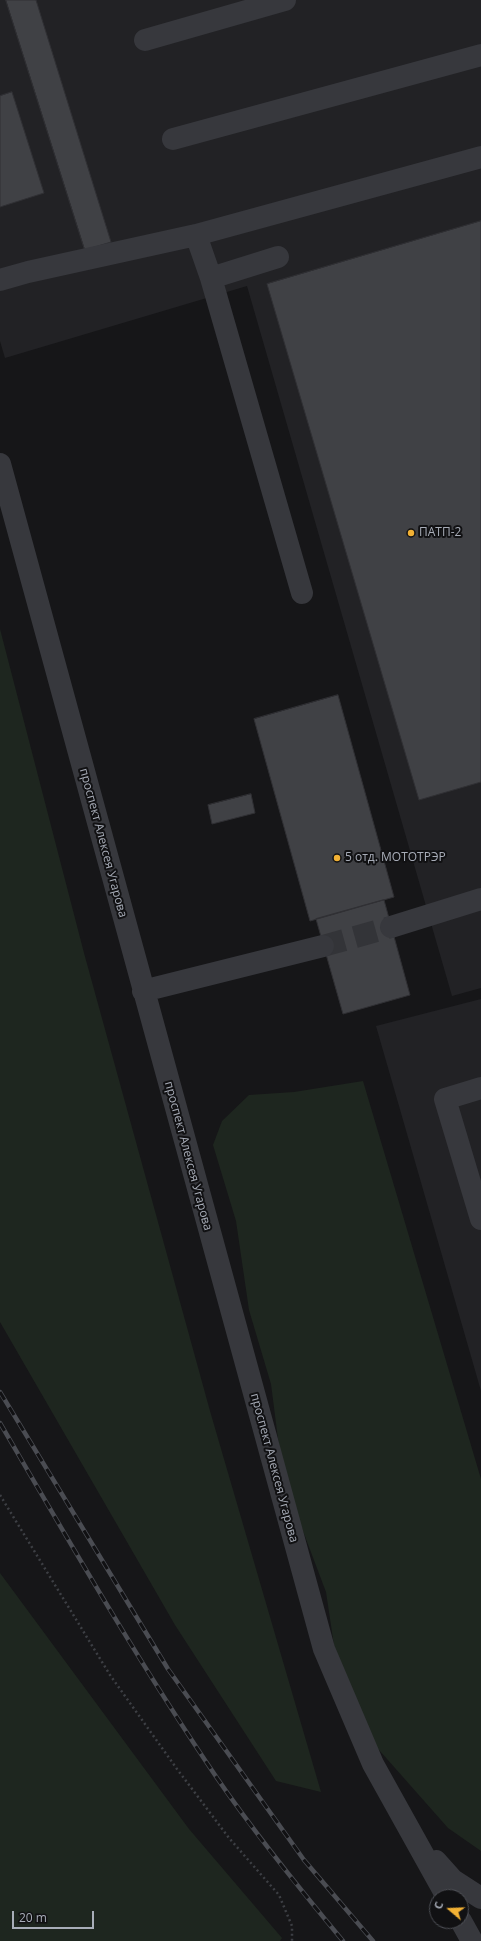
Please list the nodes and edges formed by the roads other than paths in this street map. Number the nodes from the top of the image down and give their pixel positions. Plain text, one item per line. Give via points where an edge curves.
1 (285, 0) edge
2 (145, 40) dead end
3 (481, 55) edge
4 (173, 139) dead end
5 (481, 157) edge
6 (196, 235) junction
7 (278, 257) dead end
8 (211, 278) junction
9 (0, 280) edge
10 (0, 464) edge
11 (302, 593) dead end
12 (481, 899) edge
13 (391, 927) tunnel mouth
14 (324, 946) tunnel mouth
15 (143, 992) junction
16 (481, 1088) edge
17 (481, 1219) edge
18 (412, 1835) junction
19 (442, 1889) edge
20 (481, 1898) edge
21 (465, 1929) edge
22 (472, 1941) edge

1 - 2 street
3 - 4 street
5 - 6 street
6 - 8 street
6 - 9 street
7 - 8 street
8 - 11 street
10 - 15 street, проспект Алексея Угарова
12 - 13 street
14 - 15 street
15 - 18 street, проспект Алексея Угарова via 324,1649 373,1764
16 - 17 street via 445,1099
18 - 19 street, проспект Алексея Угарова
18 - 20 street, проспект Алексея Угарова via 453,1880
21 - 22 street

